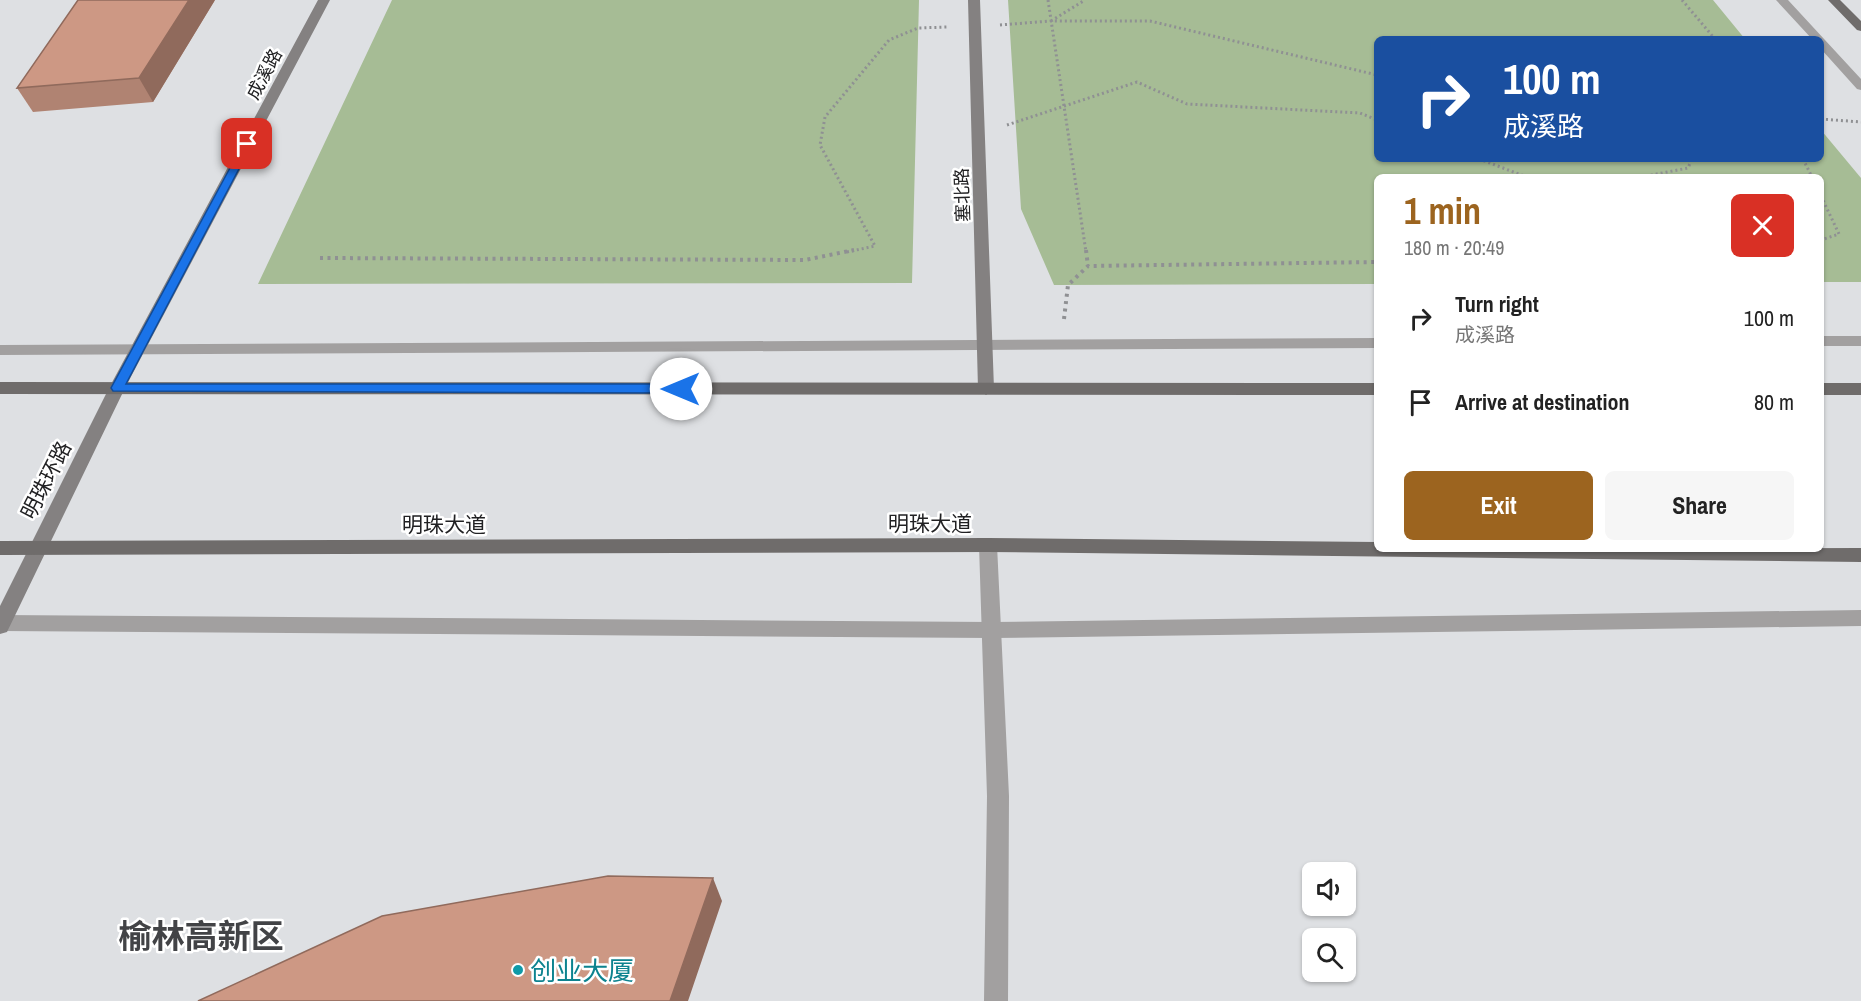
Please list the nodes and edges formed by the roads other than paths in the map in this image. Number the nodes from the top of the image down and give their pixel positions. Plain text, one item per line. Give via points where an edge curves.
1 (324, 0) edge
2 (974, 0) edge
3 (1782, 0) edge
4 (1834, 0) edge
5 (1861, 28) edge
6 (1816, 36) edge
7 (1824, 44) edge
8 (1861, 86) edge
9 (1824, 341) edge
10 (1861, 341) edge
11 (1374, 343) edge
12 (985, 345) junction
13 (138, 349) junction
14 (0, 350) edge
15 (0, 388) edge
16 (117, 388) junction
17 (986, 389) junction
18 (1374, 389) edge
19 (1824, 389) edge
20 (1861, 389) edge
21 (988, 545) junction
22 (0, 548) edge
23 (37, 548) junction
24 (1374, 549) edge
25 (1599, 552) edge
26 (1861, 555) edge
27 (1861, 618) edge
28 (0, 624) edge
29 (992, 630) junction
30 (996, 1001) edge

1 - 13 main road, 成溪路
2 - 12 main road, 塞北路
3 - 6 street
4 - 5 main road
7 - 8 street
9 - 10 street
11 - 12 street
12 - 13 street
12 - 17 main road, 塞北路
13 - 14 street
13 - 16 main road, 成溪路
15 - 16 main road
16 - 17 main road
16 - 23 main road, 明珠环路
17 - 18 main road
19 - 20 main road
21 - 23 main road, 明珠大道
21 - 24 main road, 明珠大道
21 - 29 street
22 - 23 main road, 明珠大道
23 - 28 main road, 明珠环路
25 - 26 main road, 明珠大道
27 - 29 street
28 - 29 street
29 - 30 street via 998,796

